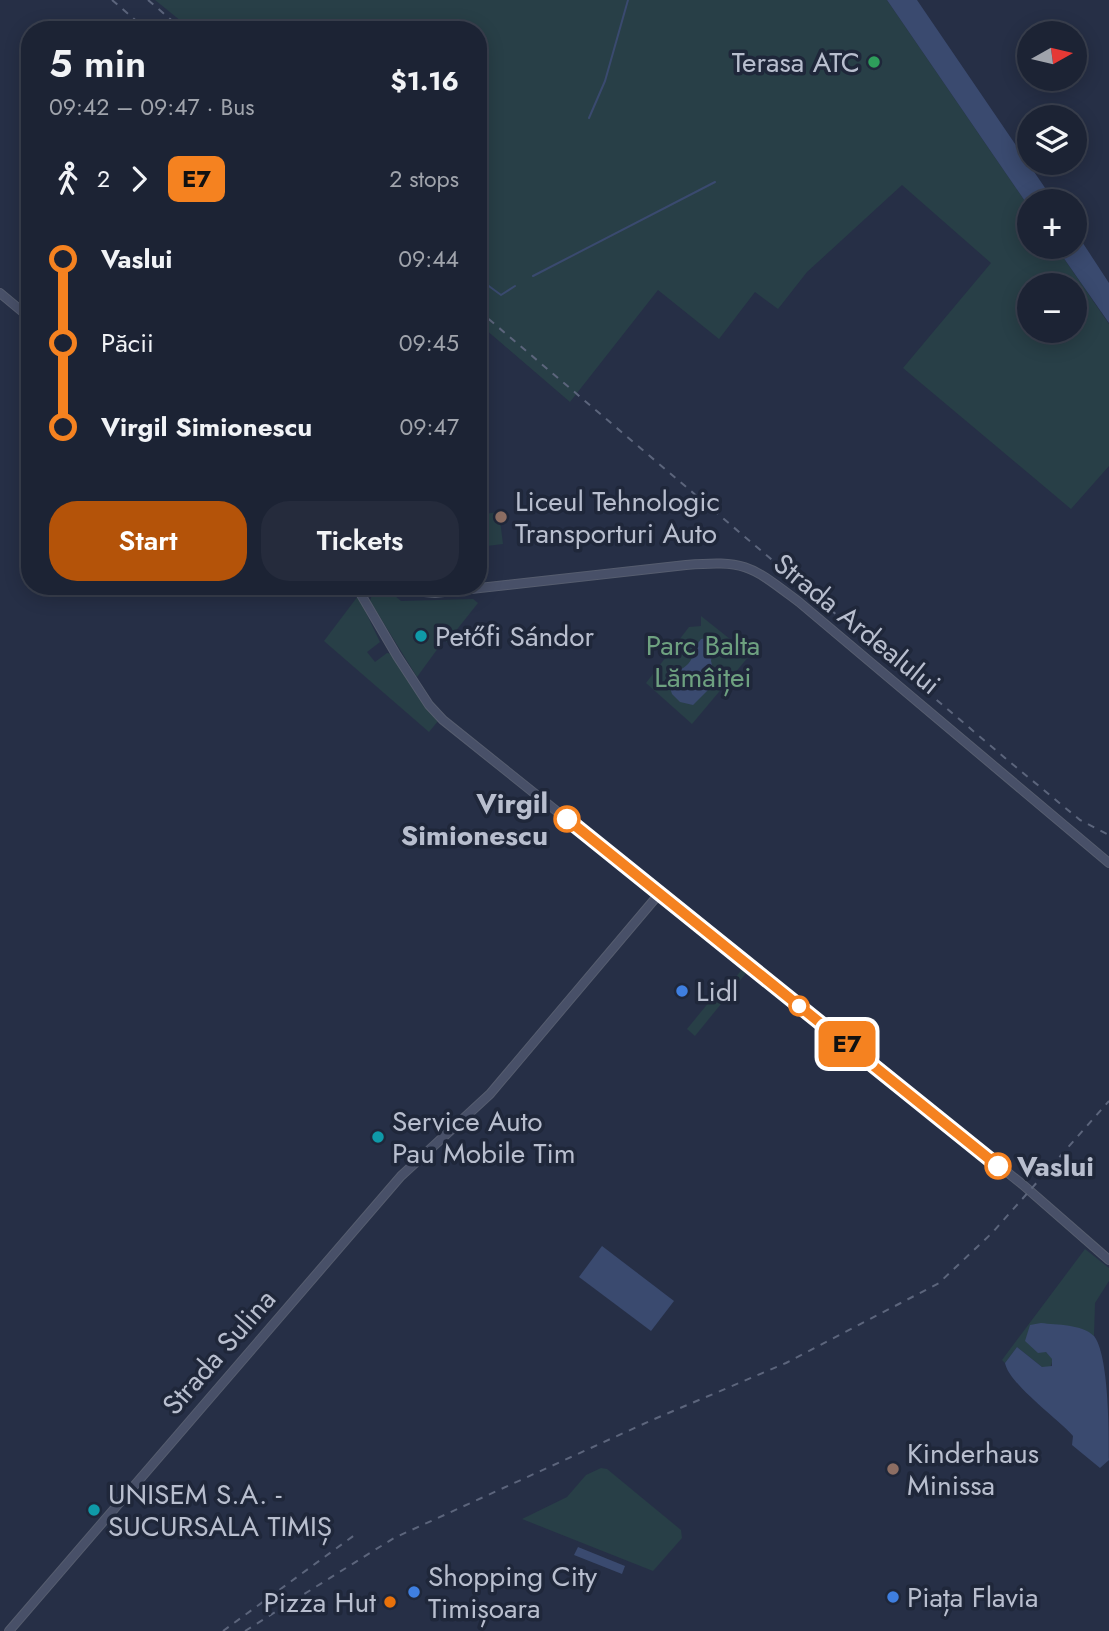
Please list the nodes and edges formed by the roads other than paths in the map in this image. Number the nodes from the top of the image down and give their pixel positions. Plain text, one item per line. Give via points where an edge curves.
1 (0, 293) edge
2 (21, 310) edge
3 (487, 587) edge
4 (362, 595) edge
5 (1109, 863) edge
6 (659, 894) junction
7 (1109, 1260) edge
8 (9, 1631) edge

1 - 2 street
3 - 5 street, Strada Ardealului via 725,561 745,566 799,602
4 - 6 street via 433,710
6 - 7 street via 1022,1184
6 - 8 street, Strada Sulina via 490,1094 401,1176

